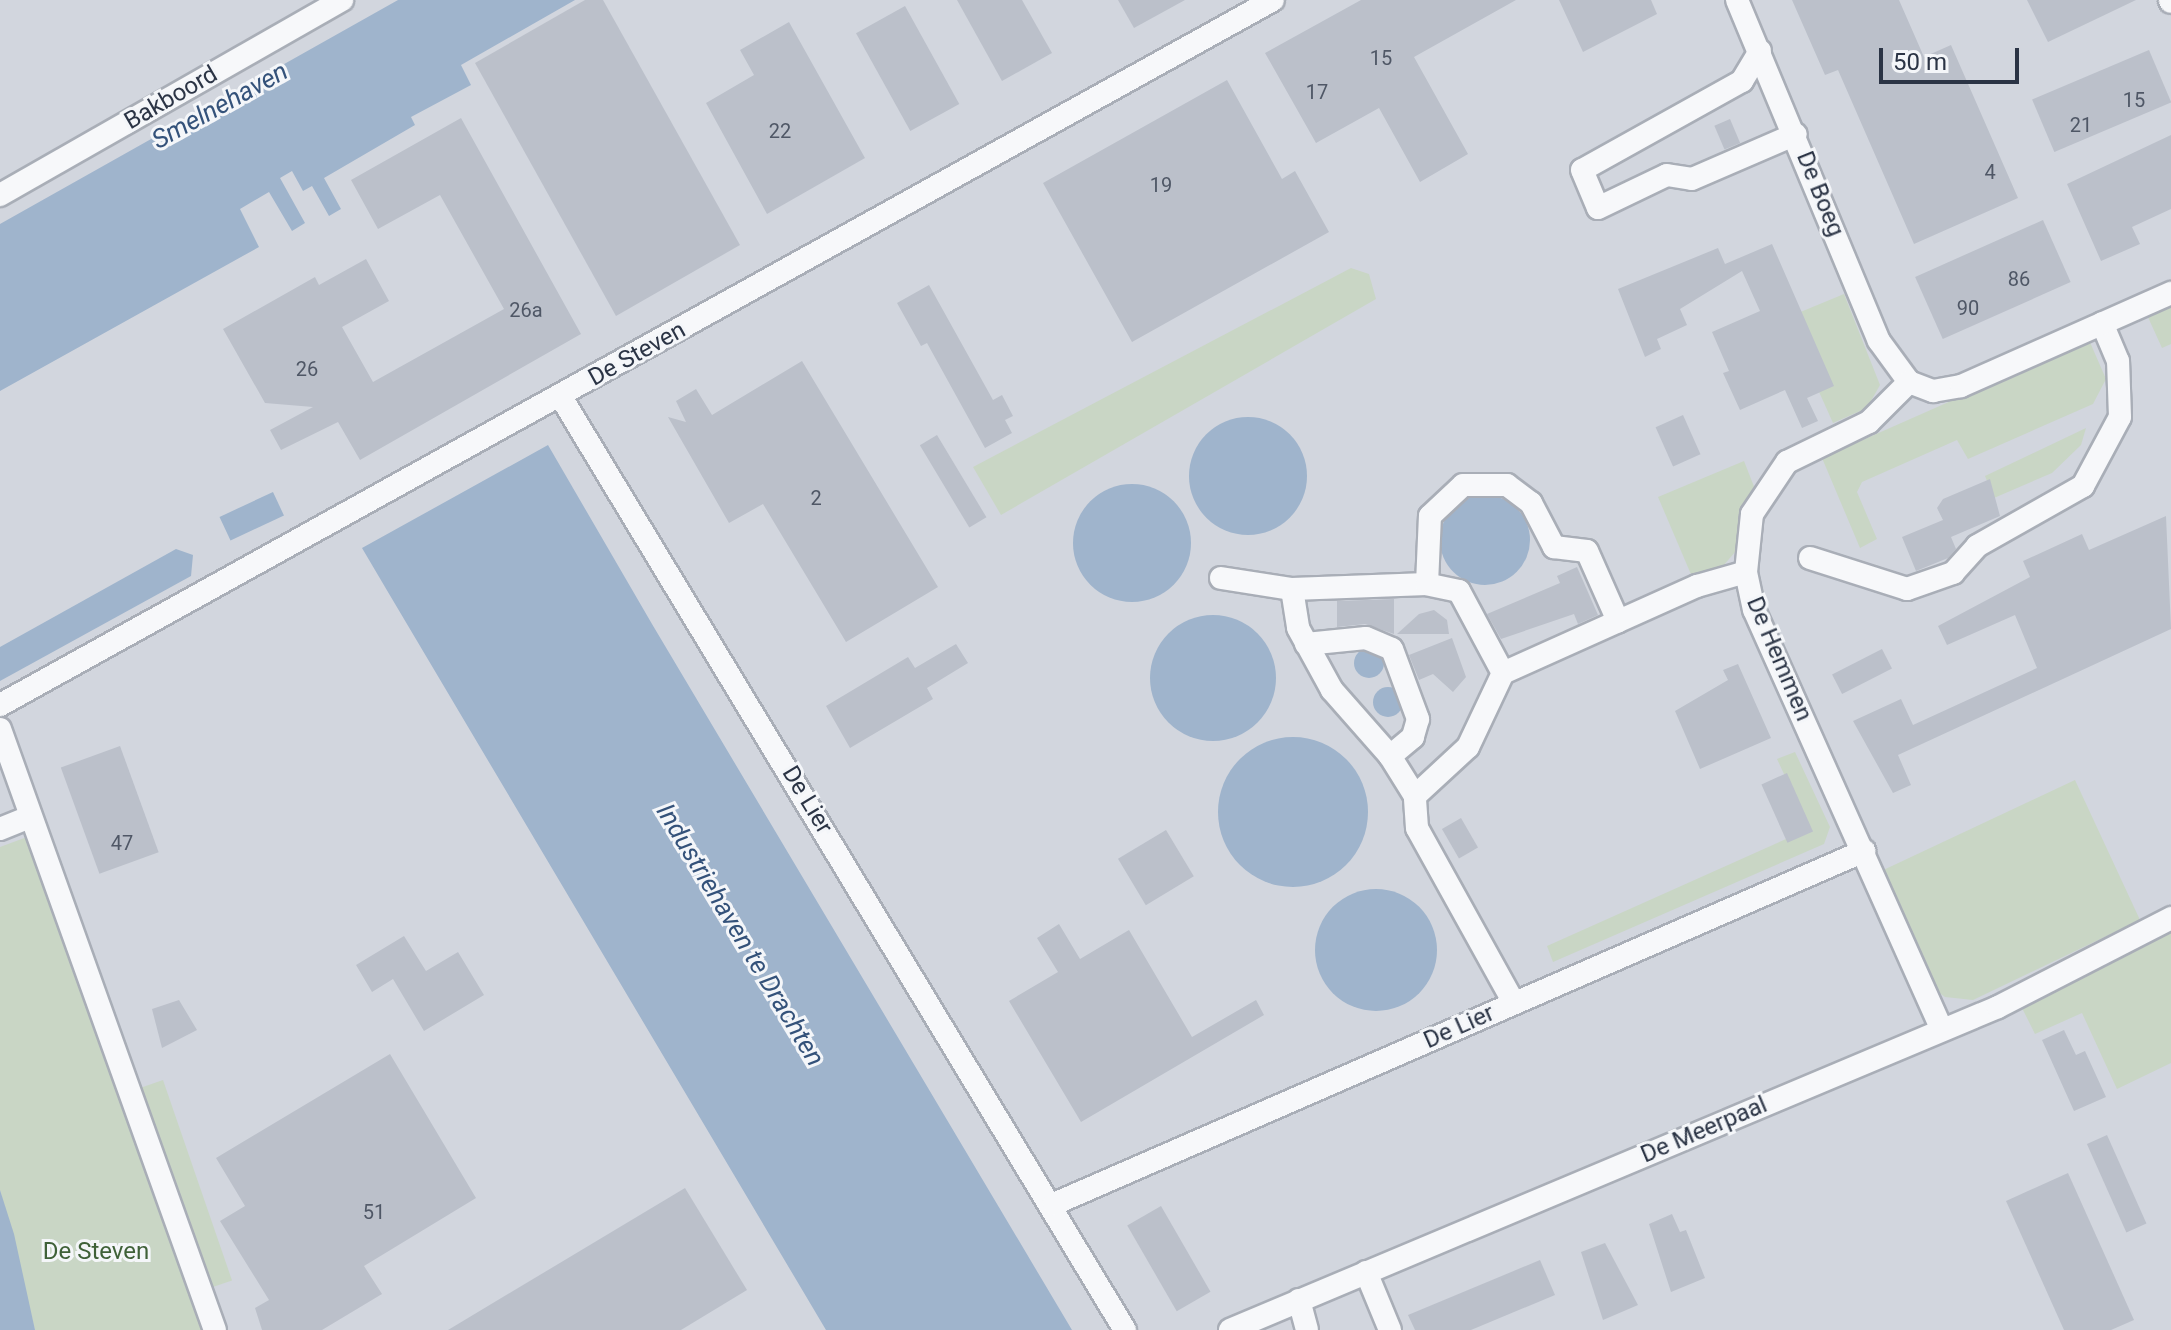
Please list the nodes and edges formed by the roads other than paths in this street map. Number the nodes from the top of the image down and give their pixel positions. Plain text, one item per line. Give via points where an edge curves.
1 (342, 0) edge
2 (1273, 0) edge
3 (1737, 0) edge
4 (1760, 51) junction
5 (1796, 134) junction
6 (0, 195) edge
7 (2171, 293) edge
8 (2102, 323) junction
9 (1909, 382) junction
10 (561, 397) junction
11 (1810, 558) dead end
12 (1746, 572) junction
13 (1221, 578) dead end
14 (1427, 584) junction
15 (1292, 589) junction
16 (1618, 621) junction
17 (1306, 644) junction
18 (1503, 673) junction
19 (0, 705) edge
20 (0, 729) edge
21 (1390, 756) junction
22 (1415, 796) junction
23 (30, 817) junction
24 (0, 829) edge
25 (1864, 851) junction
26 (2171, 918) edge
27 (1514, 1003) junction
28 (1942, 1030) junction
29 (1054, 1204) junction
30 (1366, 1272) junction
31 (1299, 1300) junction
32 (215, 1330) edge
33 (1125, 1330) edge
34 (1230, 1330) edge
35 (1307, 1330) edge
36 (1390, 1330) edge

1 - 6 street, Bakboord
2 - 10 street, De Steven
3 - 4 street, De Boeg
4 - 5 street, De Boeg
4 - 5 street via 1742,81 1582,170 1598,208 1667,175 1692,179
5 - 9 street, De Boeg via 1879,341
7 - 8 street
8 - 9 street via 1961,386 1933,391
8 - 11 street via 2118,361 2120,417 2083,486 1977,546 1953,573 1907,589
9 - 12 street, De Hemmen via 1869,422 1787,462 1752,514
10 - 19 street, De Steven
10 - 29 street, De Lier
12 - 16 street
12 - 25 street, De Hemmen via 1754,610
13 - 15 street
14 - 15 street
14 - 16 street via 1426,530 1438,503 1463,485 1492,481 1531,503 1554,547 1587,551
14 - 18 street via 1459,591
15 - 17 street
16 - 18 street
17 - 21 street via 1345,709
17 - 21 street via 1366,638 1392,649 1418,719 1413,737
18 - 22 street via 1468,747
20 - 23 street
21 - 22 street
22 - 27 street via 1417,828
23 - 24 street
23 - 32 street
25 - 27 street, De Lier
25 - 28 street, De Hemmen
26 - 28 street, De Meerpaal
27 - 29 street, De Lier
28 - 30 street, De Meerpaal
29 - 33 street, De Lier
30 - 31 street, De Meerpaal
30 - 36 street
31 - 34 street, De Meerpaal
31 - 35 street

